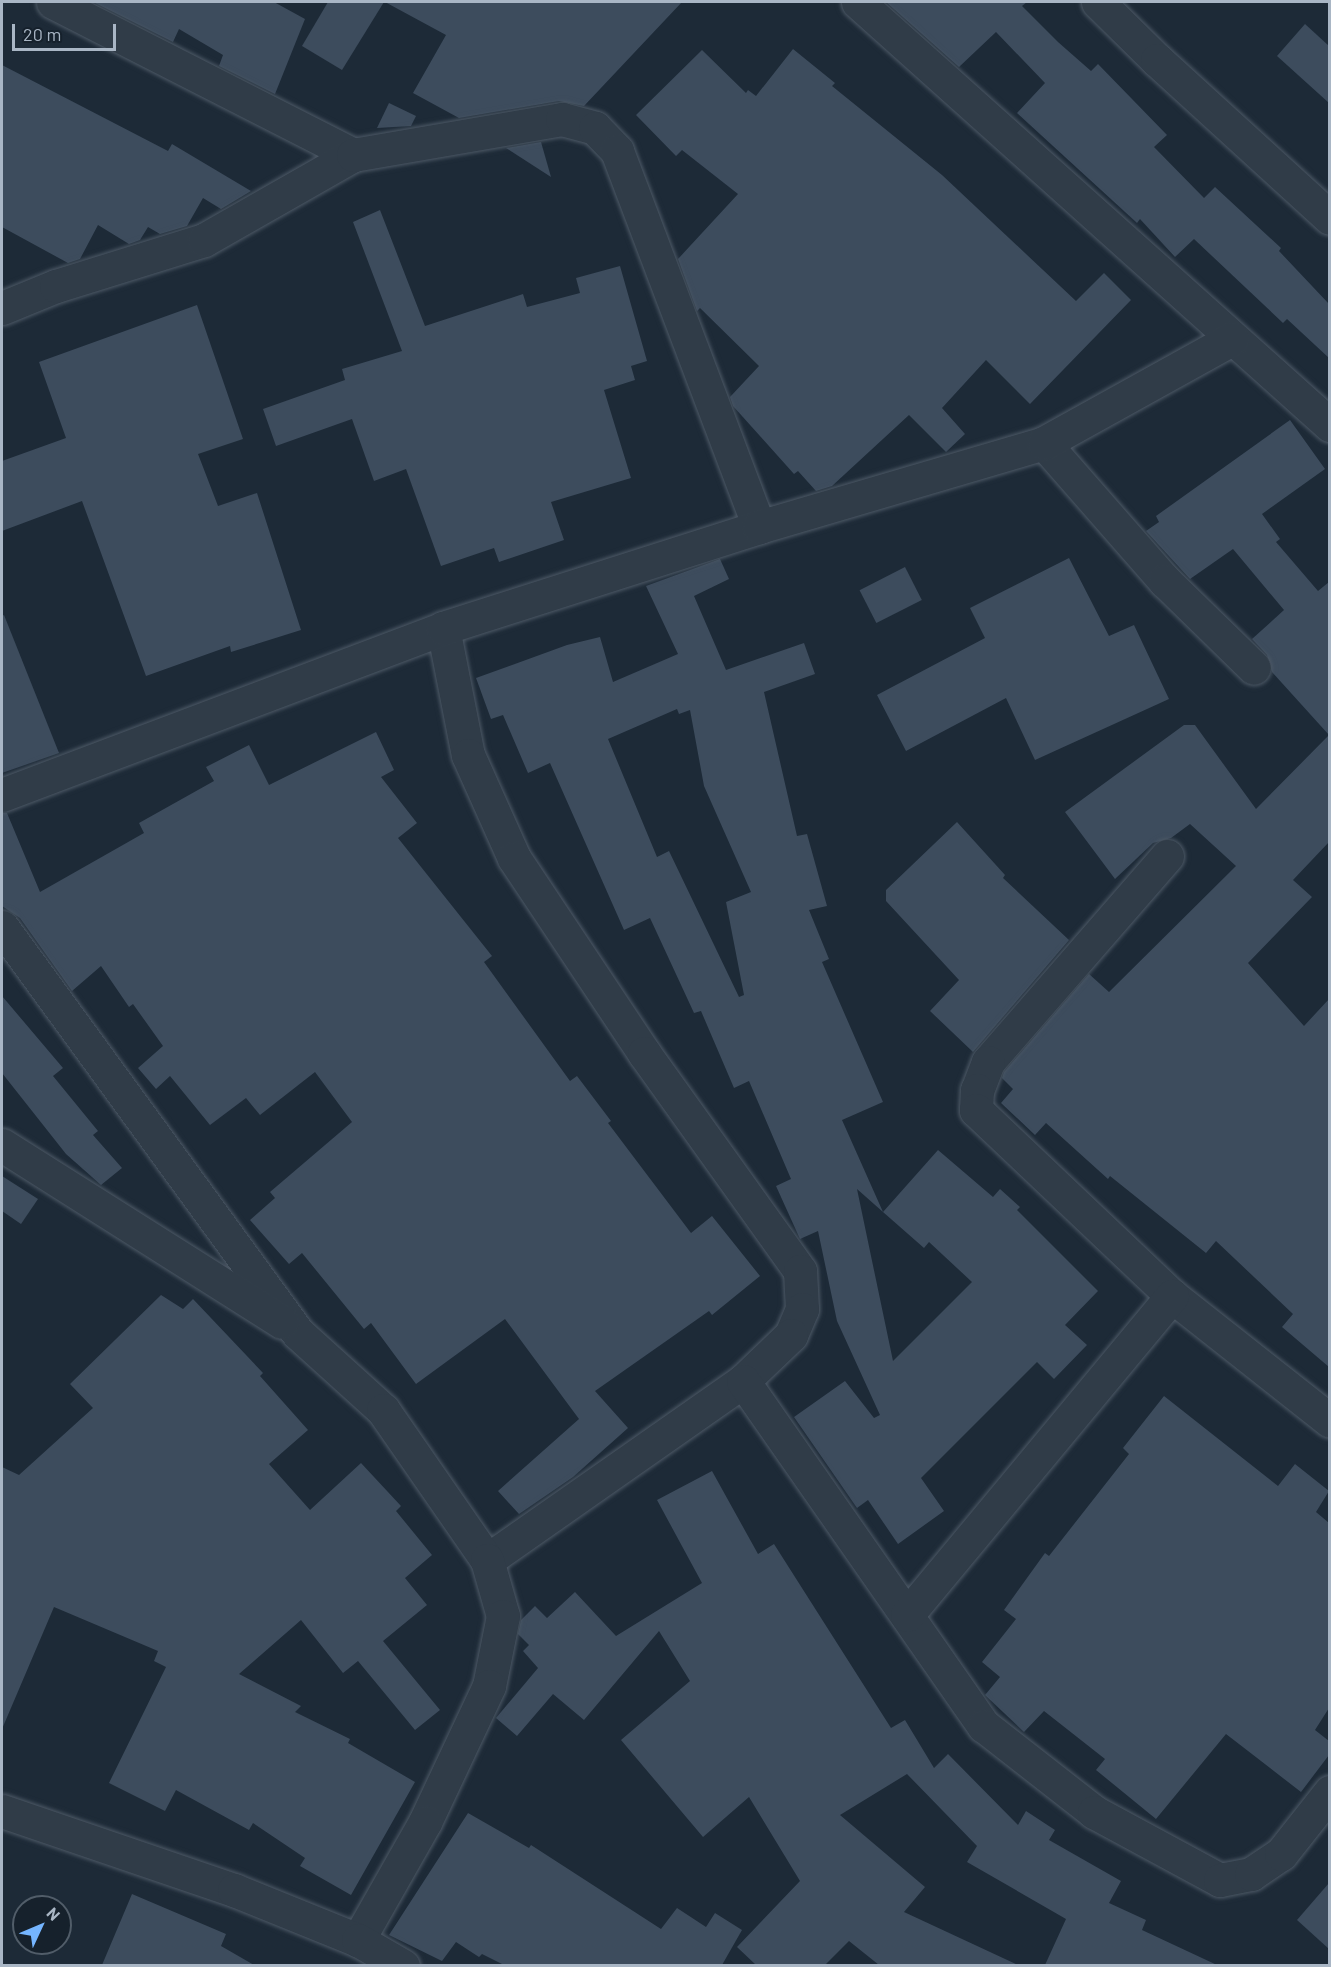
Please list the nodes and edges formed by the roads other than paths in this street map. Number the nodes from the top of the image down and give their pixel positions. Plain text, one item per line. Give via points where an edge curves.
1 (53, 2) edge
2 (858, 2) edge
3 (1098, 2) edge
4 (353, 155) junction
5 (1329, 218) edge
6 (2, 308) edge
7 (1232, 339) junction
8 (1329, 425) edge
9 (1044, 443) junction
10 (759, 526) junction
11 (443, 628) junction
12 (1254, 668) dead end
13 (2, 795) edge
14 (1167, 856) dead end
15 (2, 927) edge
16 (2, 1145) edge
17 (1172, 1296) junction
18 (298, 1333) junction
19 (743, 1381) junction
20 (1329, 1422) edge
21 (487, 1560) junction
22 (907, 1615) junction
23 (1329, 1792) edge
24 (2, 1810) edge
25 (358, 1940) junction
26 (403, 1965) edge

1 - 4 street
2 - 7 street
3 - 5 street
4 - 6 street via 204,240 56,286
4 - 10 street via 562,119 596,128 616,151
7 - 8 street
7 - 9 street
9 - 10 street
9 - 12 street via 1165,581
10 - 11 street
11 - 13 street
11 - 19 street via 468,755 514,858 644,1053 800,1271 802,1309 791,1335
14 - 17 street via 988,1062 976,1090 976,1110
15 - 18 street
16 - 18 street
17 - 20 street
17 - 22 street
18 - 21 street via 383,1410
19 - 21 street
19 - 22 street
21 - 25 street via 503,1616 489,1686 425,1822
22 - 23 street via 984,1726 1094,1812 1220,1880 1251,1874 1281,1854
24 - 25 street via 234,1890
25 - 26 street

